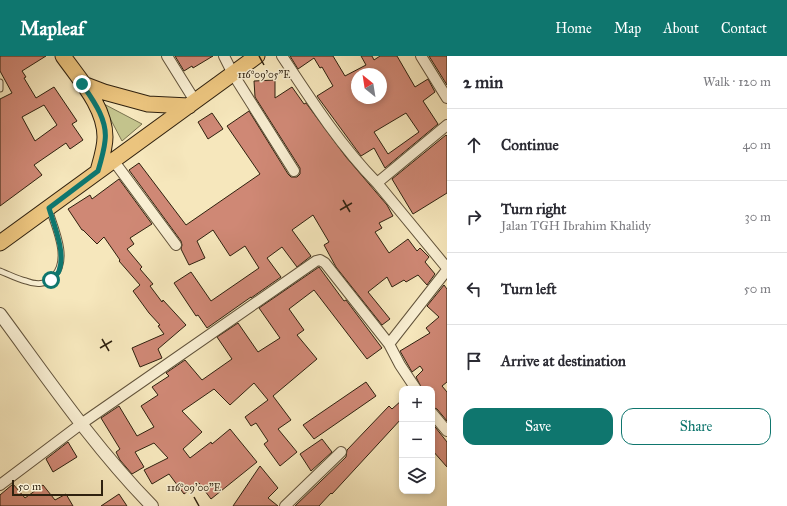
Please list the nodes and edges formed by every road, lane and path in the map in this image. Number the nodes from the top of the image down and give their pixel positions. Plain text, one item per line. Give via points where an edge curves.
1 (167, 56) edge
2 (224, 56) edge
3 (257, 56) edge
4 (282, 56) edge
5 (421, 56) edge
6 (69, 61) edge
7 (233, 74) junction
8 (0, 82) edge
9 (82, 84) junction
10 (0, 89) edge
11 (447, 98) edge
12 (192, 103) junction
13 (447, 125) edge
14 (114, 160) junction
15 (98, 171) junction
16 (294, 171) dead end
17 (377, 183) junction
18 (49, 208) junction
19 (0, 244) edge
20 (176, 245) dead end
21 (447, 269) edge
22 (0, 271) edge
23 (0, 314) edge
24 (389, 344) junction
25 (414, 386) edge
26 (435, 417) edge
27 (81, 424) junction
28 (447, 431) edge
29 (341, 452) dead end
30 (0, 486) edge
31 (152, 506) edge
32 (284, 506) edge

1 - 12 street
2 - 7 street
3 - 7 main road
4 - 17 street via 318,109
5 - 11 street
6 - 9 main road
7 - 12 main road
7 - 16 street
8 - 10 lane
9 - 12 main road via 148,104 170,106
9 - 15 main road via 92,98 104,126 105,139
12 - 14 main road
13 - 17 street
14 - 15 main road
14 - 20 street
15 - 18 main road
17 - 21 street
18 - 19 main road
18 - 22 lane via 61,250 59,271 44,284 27,282
21 - 24 street
23 - 27 street
24 - 25 street
24 - 27 street via 325,263 316,261
26 - 28 street
27 - 30 street
27 - 31 street
29 - 32 street

